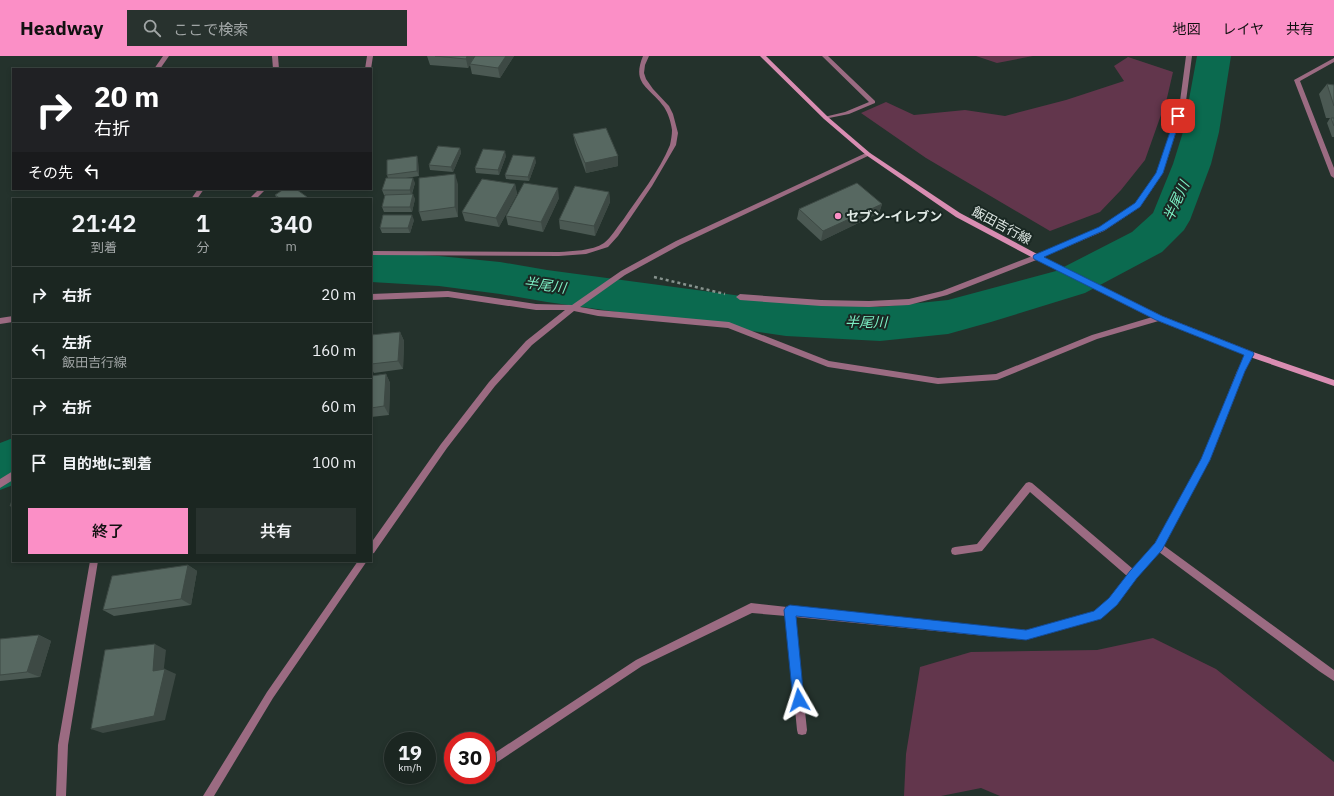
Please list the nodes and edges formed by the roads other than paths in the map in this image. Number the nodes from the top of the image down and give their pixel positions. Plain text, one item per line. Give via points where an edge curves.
1 (166, 56) edge
2 (274, 56) edge
3 (370, 56) edge
4 (646, 56) edge
5 (763, 56) edge
6 (825, 56) edge
7 (1189, 56) edge
8 (1334, 60) edge
9 (158, 68) edge
10 (276, 68) edge
11 (368, 68) edge
12 (826, 118) junction
13 (868, 154) junction
14 (1334, 176) edge
15 (262, 190) edge
16 (253, 198) edge
17 (372, 253) edge
18 (1037, 257) junction
19 (372, 297) edge
20 (740, 297) road end
21 (573, 308) junction
22 (1159, 318) junction
23 (12, 319) edge
24 (0, 321) edge
25 (1250, 354) junction
26 (1334, 383) edge
27 (12, 476) edge
28 (0, 484) edge
29 (1158, 546) junction
30 (372, 549) edge
31 (955, 551) dead end
32 (94, 562) edge
33 (362, 562) edge
34 (1133, 575) junction
35 (790, 610) junction
36 (1334, 676) edge
37 (802, 730) dead end
38 (496, 758) edge
39 (61, 796) edge
40 (208, 796) edge

1 - 9 street
2 - 10 street
3 - 11 street
4 - 17 street via 641,65 642,77 646,86 667,108 676,128 675,139 616,234 606,245 586,252 559,254
5 - 12 main road, 飯田吉行線
6 - 12 street via 873,102 847,113
7 - 18 street via 1183,101 1160,173 1138,205 1102,229
8 - 14 street via 1298,80
12 - 13 main road, 飯田吉行線
13 - 18 main road, 飯田吉行線 via 958,215
13 - 21 street via 678,243 623,273
15 - 16 street
18 - 20 street via 944,293 909,302 822,304
18 - 22 main road, 飯田吉行線
19 - 21 street via 448,294 536,307
21 - 22 street via 598,313 730,325 828,364 938,381 997,377 1095,337
21 - 30 street via 529,343 492,384 444,446
22 - 25 main road, 飯田吉行線
23 - 24 street
25 - 26 main road, 飯田吉行線
25 - 29 street via 1206,460
27 - 28 street
29 - 34 street
29 - 36 street
31 - 34 street via 978,548 1029,486
32 - 39 street via 63,745
33 - 40 street via 270,695
34 - 35 street via 1113,602 1097,616 1026,635
35 - 37 street
35 - 38 street via 751,608 639,663

